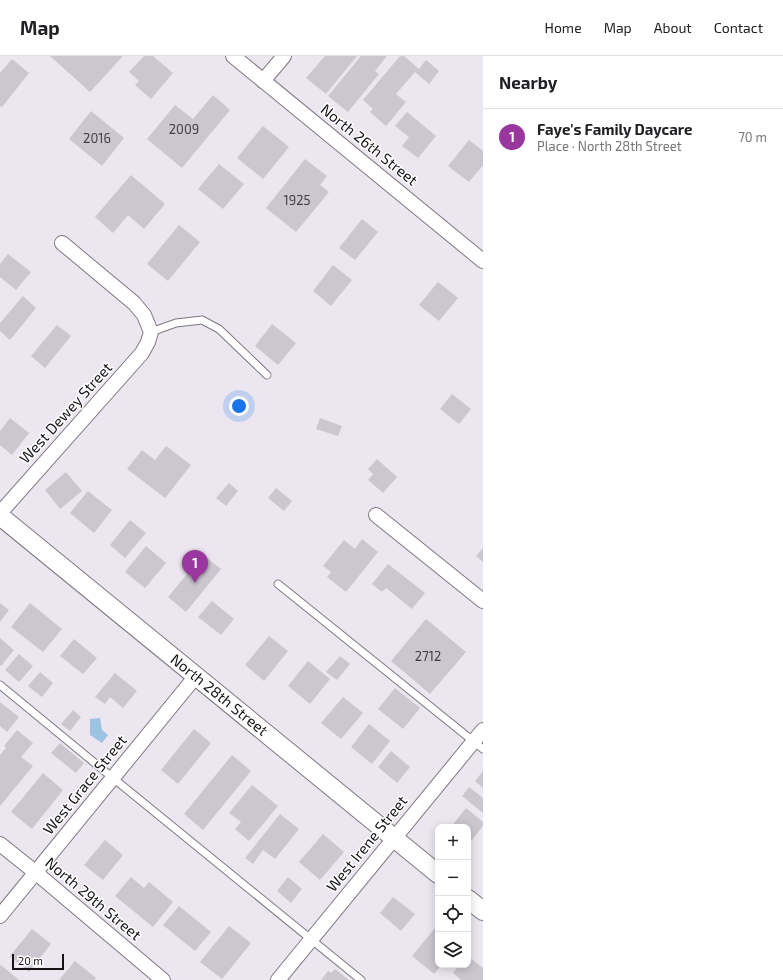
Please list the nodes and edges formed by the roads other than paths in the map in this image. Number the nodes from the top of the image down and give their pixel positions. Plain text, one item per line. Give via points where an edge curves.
1 (233, 56) edge
2 (284, 56) edge
3 (263, 81) junction
4 (62, 243) dead end
5 (483, 261) edge
6 (151, 332) junction
7 (267, 375) dead end
8 (376, 514) dead end
9 (0, 515) edge
10 (278, 584) dead end
11 (483, 601) edge
12 (196, 676) junction
13 (0, 685) edge
14 (483, 730) edge
15 (478, 745) edge
16 (113, 778) junction
17 (394, 839) junction
18 (0, 844) edge
19 (35, 872) junction
20 (435, 872) edge
21 (471, 901) edge
22 (483, 911) edge
23 (0, 916) edge
24 (312, 939) junction
25 (163, 980) edge
26 (278, 980) edge
27 (361, 980) edge

1 - 3 street, North 26th Street
2 - 3 street
3 - 5 street, North 26th Street
4 - 6 street via 134,303 144,315
6 - 7 lane via 176,323 202,320 219,329
6 - 9 street, West Dewey Street via 142,353
8 - 11 street
9 - 12 street, North 28th Street
10 - 15 lane
12 - 16 street, West Grace Street
12 - 17 street, North 28th Street
13 - 16 lane
14 - 15 street, West Irene Street
15 - 17 street, West Irene Street
16 - 19 street, West Grace Street
16 - 24 lane
17 - 20 street, North 28th Street
17 - 24 street, West Irene Street
18 - 19 street, North 29th Street
19 - 23 street, West Grace Street
19 - 25 street, North 29th Street
21 - 22 street
24 - 26 street, West Irene Street
24 - 27 lane

